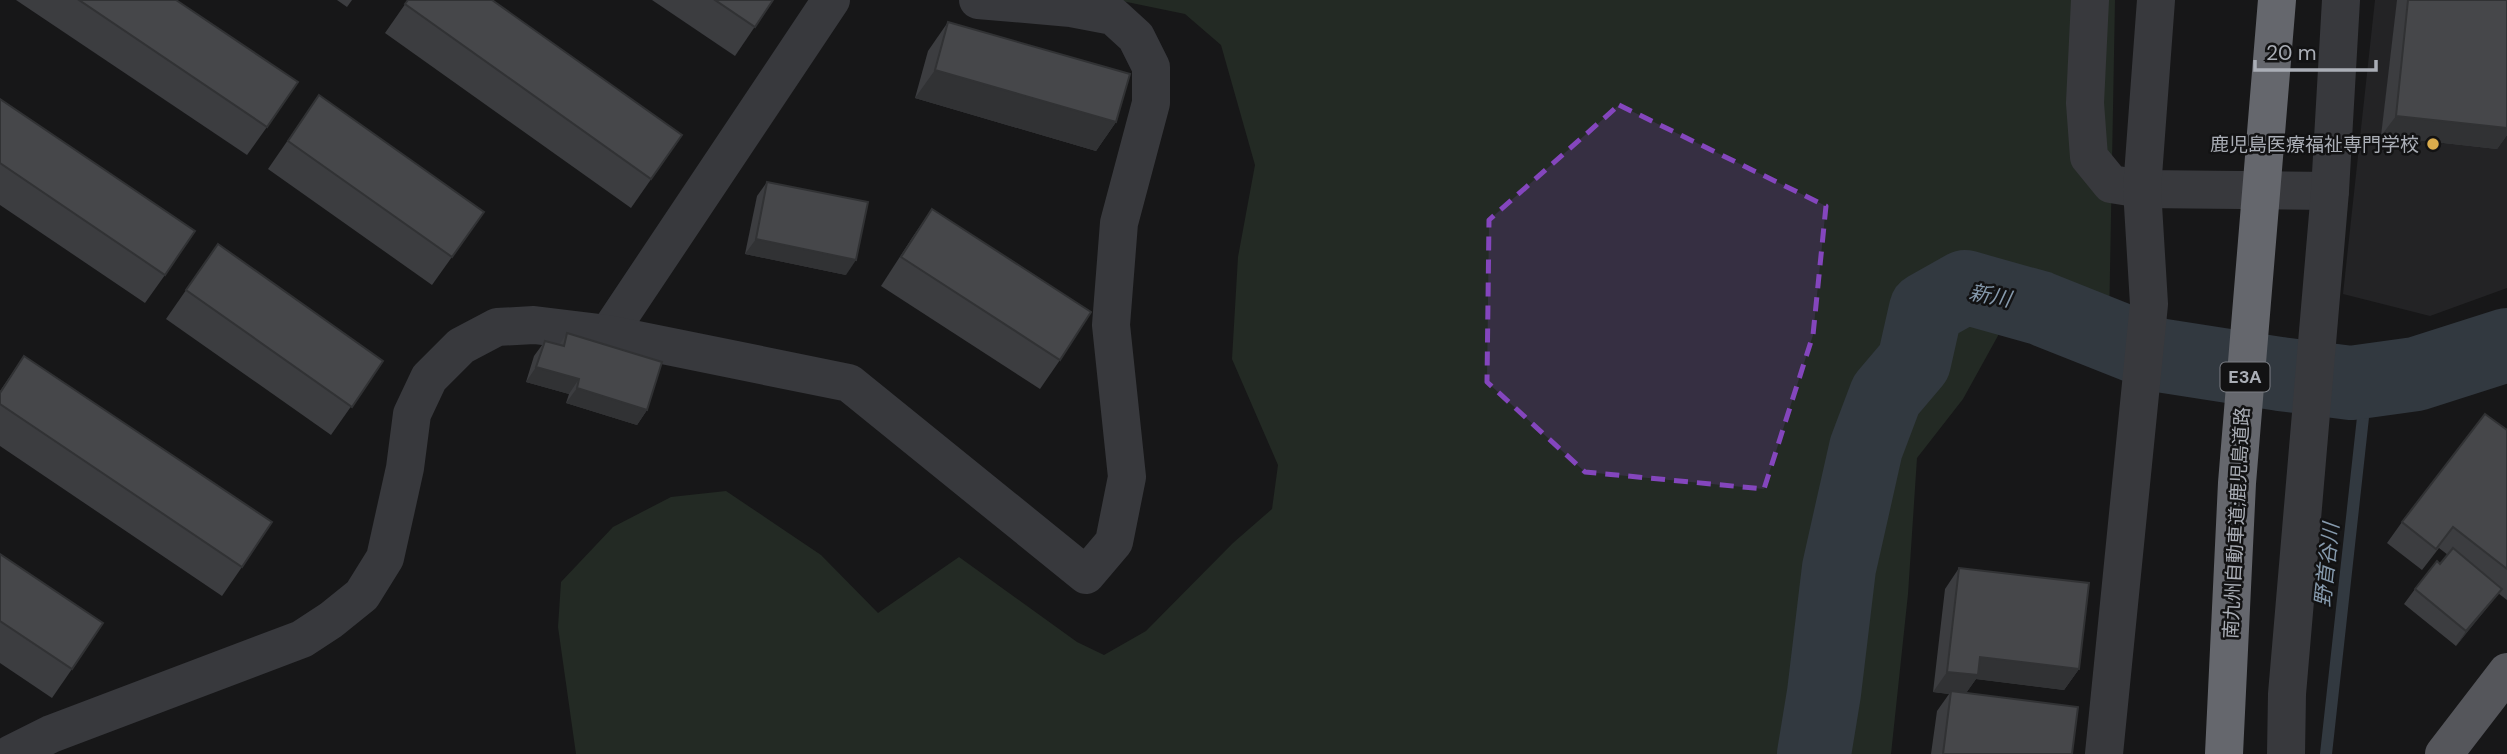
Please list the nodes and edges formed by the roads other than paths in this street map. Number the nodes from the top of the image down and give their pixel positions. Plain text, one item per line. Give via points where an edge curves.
1 (831, 0) edge
2 (978, 0) edge
3 (2090, 0) edge
4 (2156, 0) edge
5 (2277, 0) edge
6 (2341, 0) edge
7 (2141, 189) junction
8 (2330, 191) junction
9 (608, 334) junction
10 (2507, 672) edge
11 (11, 754) edge
12 (2104, 754) edge
13 (2224, 754) edge
14 (2286, 754) edge
15 (2444, 754) edge

1 - 9 street
2 - 9 street via 1113,16 1136,37 1151,67 1152,103 1119,223 1111,325 1127,477 1114,542 1086,575 849,383
3 - 7 street via 2085,103 2089,157 2111,184
4 - 7 street
5 - 13 highway, 南九州自動車道;鹿児島道路 / E3A via 2237,483
6 - 8 street
7 - 8 street
7 - 12 street via 2149,304
8 - 14 street via 2287,694
9 - 11 street via 534,325 497,327 461,346 429,377 412,414 385,558 362,595 302,639 51,734
10 - 15 main road

